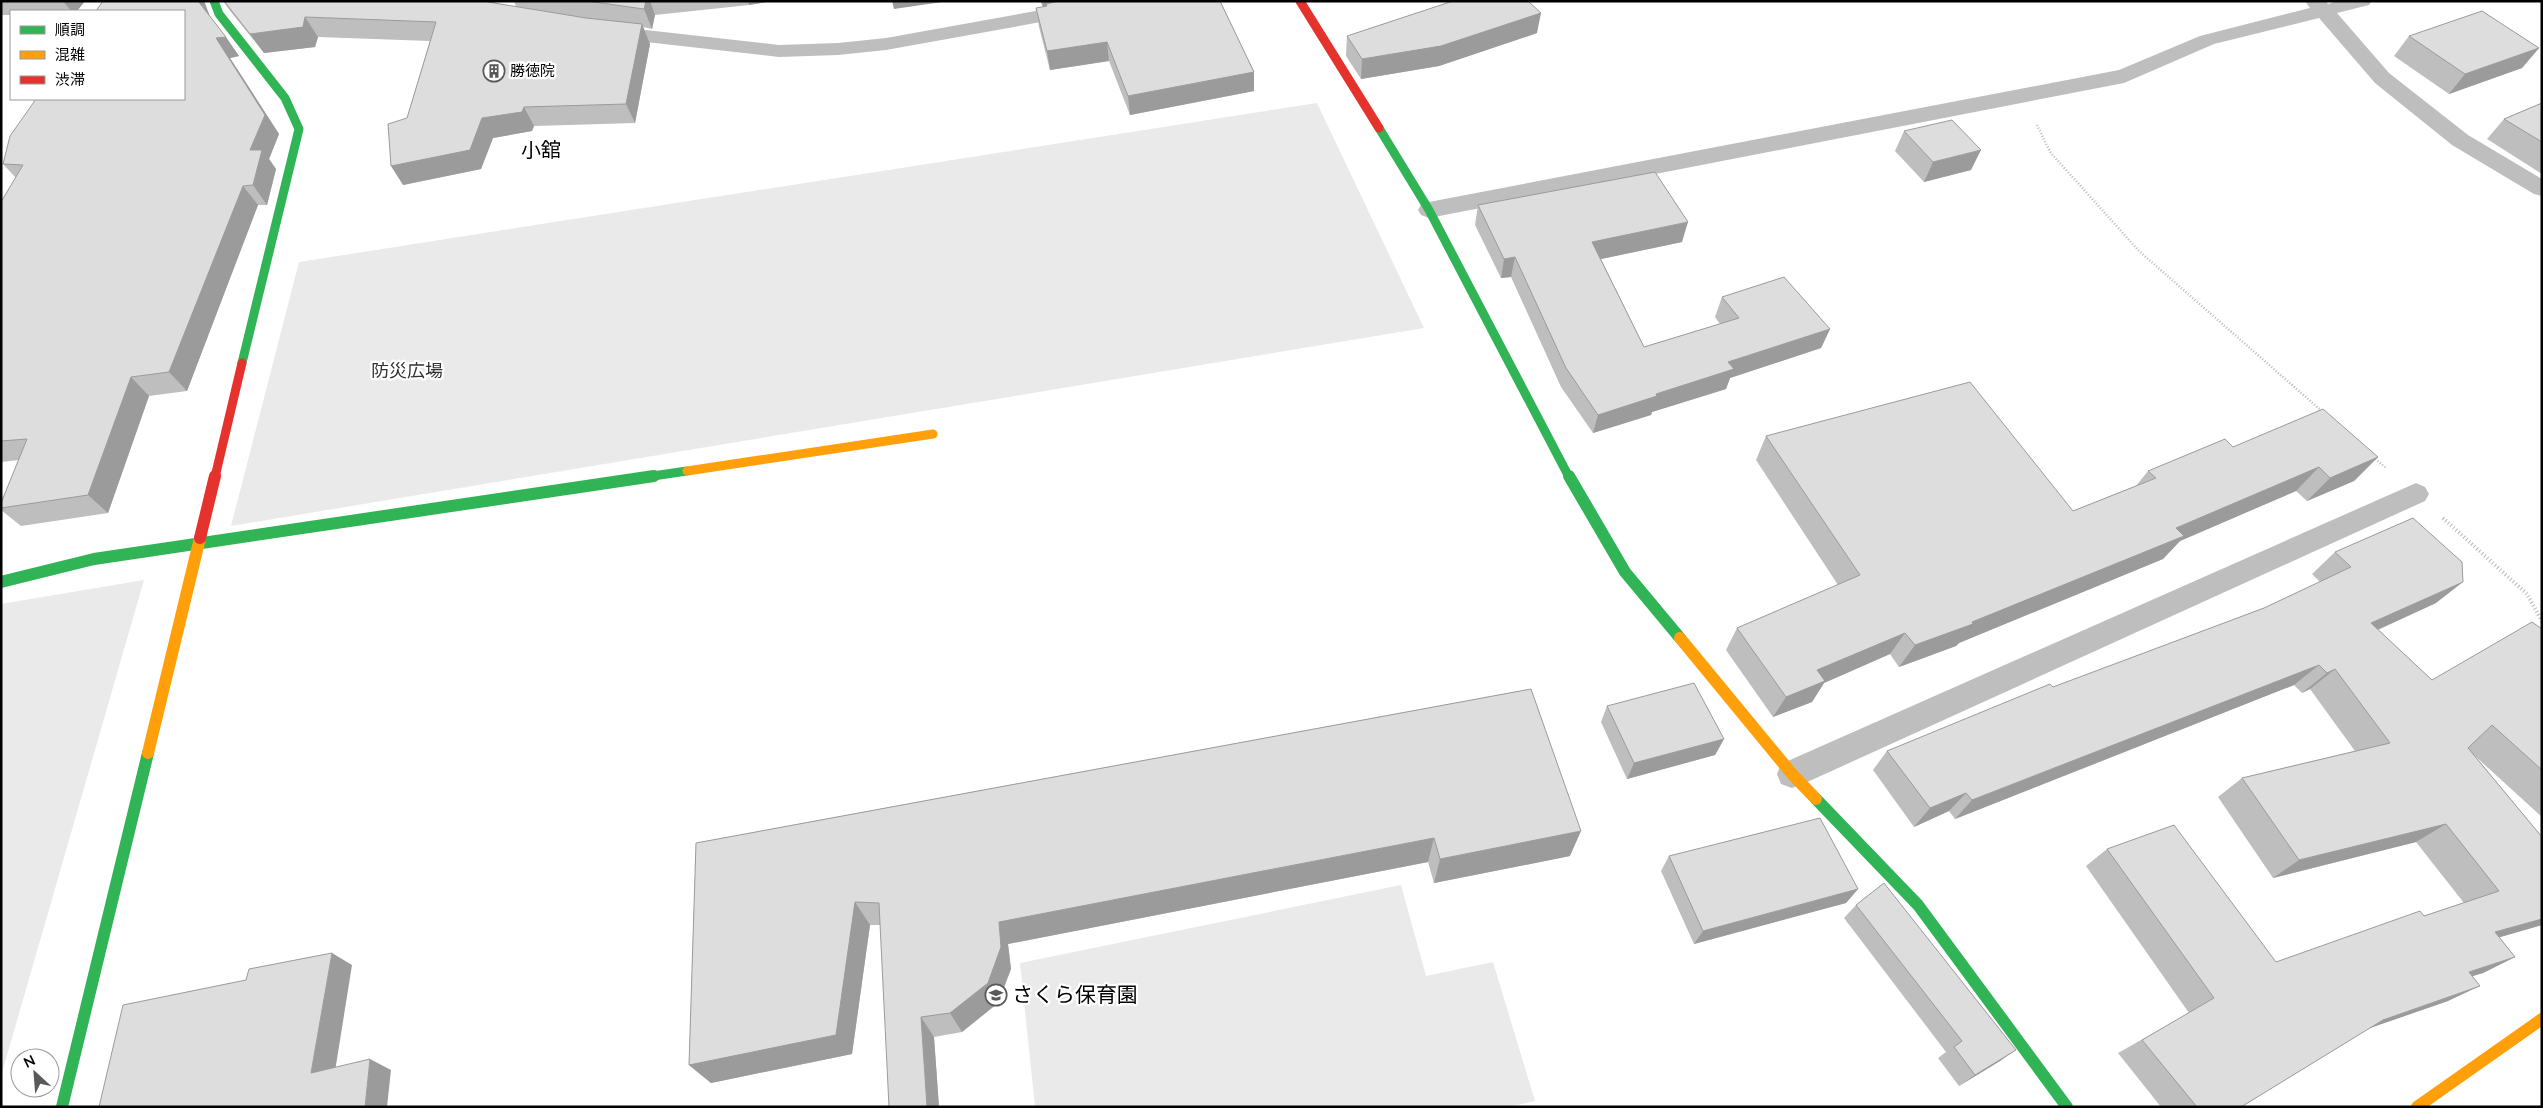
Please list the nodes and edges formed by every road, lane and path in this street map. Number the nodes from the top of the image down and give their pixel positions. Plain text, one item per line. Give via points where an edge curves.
1 (214, 1) edge
2 (1124, 1) edge
3 (1300, 1) edge
4 (2362, 1) edge
5 (2320, 6) edge
6 (595, 30) edge
7 (2022, 95) junction
8 (2542, 189) edge
9 (1430, 210) junction
10 (2328, 417) edge
11 (933, 434) dead end
12 (2372, 456) edge
13 (2416, 494) junction
14 (198, 544) junction
15 (1, 582) edge
16 (2542, 622) edge
17 (1792, 774) junction
18 (2542, 1019) edge
19 (2418, 1106) edge
20 (62, 1107) edge
21 (2067, 1107) edge

1 - 14 street via 219,14 285,98 299,129
2 - 6 lane via 886,44 838,48 779,51
3 - 9 street
4 - 5 street
5 - 7 street via 2207,40 2124,76
5 - 8 street via 2382,78 2460,140
7 - 9 street
7 - 10 path via 2050,152 2139,251
9 - 17 street via 1550,444 1626,572
11 - 14 street
12 - 13 path
13 - 16 path via 2527,594
13 - 17 street
14 - 15 street via 94,559
14 - 20 street
17 - 21 street via 1918,905
18 - 19 street

